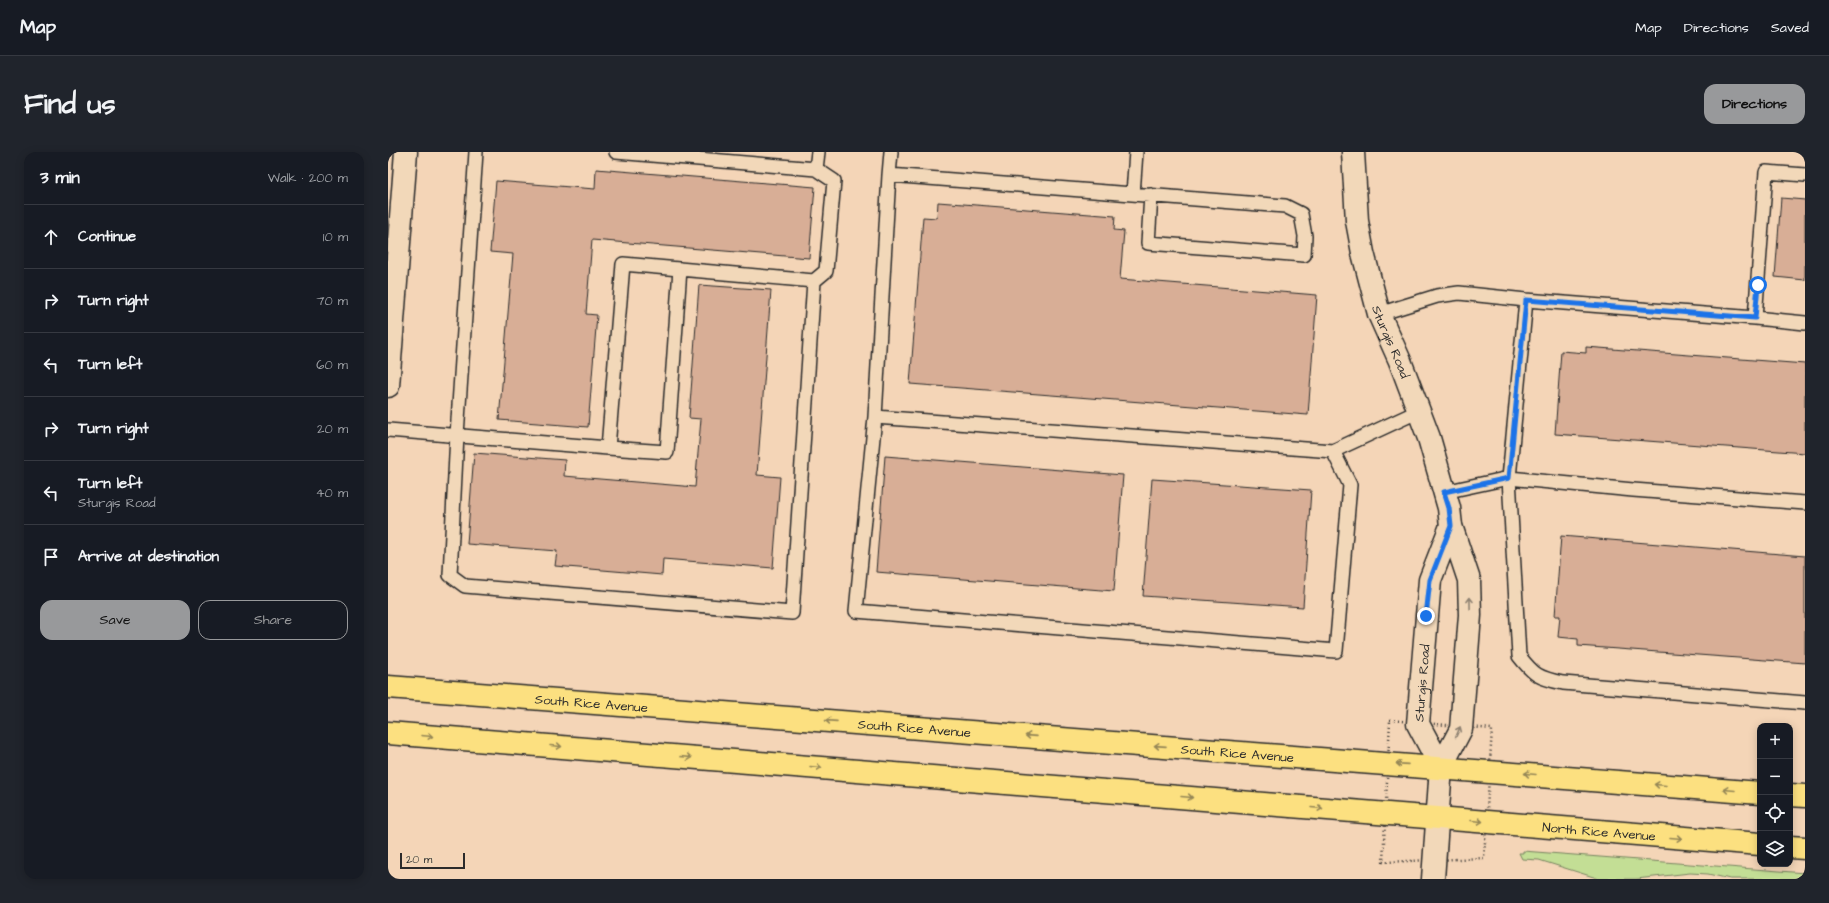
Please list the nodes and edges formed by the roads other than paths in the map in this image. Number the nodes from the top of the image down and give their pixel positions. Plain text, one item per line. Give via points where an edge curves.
1 (406, 152) edge
2 (476, 152) edge
3 (616, 152) edge
4 (818, 152) edge
5 (891, 152) edge
6 (1136, 152) edge
7 (1352, 152) edge
8 (816, 170) junction
9 (889, 175) junction
10 (1805, 176) edge
11 (1133, 194) junction
12 (1151, 195) junction
13 (394, 223) edge
14 (680, 269) junction
15 (814, 281) junction
16 (1526, 300) junction
17 (1379, 314) junction
18 (1755, 318) junction
19 (1805, 322) edge
20 (388, 386) edge
21 (1419, 411) junction
22 (874, 418) junction
23 (388, 430) edge
24 (457, 435) junction
25 (608, 448) junction
26 (1333, 451) junction
27 (1509, 478) junction
28 (1444, 492) junction
29 (1805, 503) edge
30 (1451, 526) junction
31 (388, 687) edge
32 (1805, 703) edge
33 (388, 733) edge
34 (1441, 767) junction
35 (1757, 793) edge
36 (1793, 795) edge
37 (1805, 796) edge
38 (1438, 818) junction
39 (1757, 844) edge
40 (1793, 847) edge
41 (1805, 848) edge
42 (1433, 879) edge

1 - 13 street
2 - 24 lane
3 - 8 lane
4 - 8 lane
5 - 9 lane
6 - 11 lane
7 - 17 street, Sturgis Road via 1357,221
8 - 15 lane via 834,181 826,270
9 - 11 lane
9 - 22 lane
10 - 18 lane via 1766,172
11 - 12 lane
12 - 12 lane via 1285,206 1301,214 1305,236 1304,255 1148,243
13 - 20 street
14 - 15 lane
14 - 25 lane via 623,264
14 - 25 lane via 667,452
15 - 24 lane via 792,613 465,586 450,575
16 - 17 lane via 1459,293 1437,296
16 - 18 lane
16 - 27 lane
17 - 21 street, Sturgis Road
18 - 19 lane
21 - 26 lane
21 - 28 street, Sturgis Road
22 - 26 lane
22 - 26 lane via 856,611 1336,651 1350,485
23 - 24 lane
24 - 25 lane
27 - 28 lane
27 - 29 lane
27 - 32 lane via 1518,656 1532,672 1545,679 1562,683
28 - 30 street, Sturgis Road
34 -> 30 street, Sturgis Road via 1461,729 1470,615 1469,580
30 - 34 street, Sturgis Road via 1430,580 1418,724
34 -> 31 highway, South Rice Avenue
33 -> 38 highway
35 -> 34 highway
34 - 38 street, Sturgis Road
36 - 37 highway
38 -> 39 highway, North Rice Avenue
38 - 42 street, Sturgis Road
40 - 41 highway

